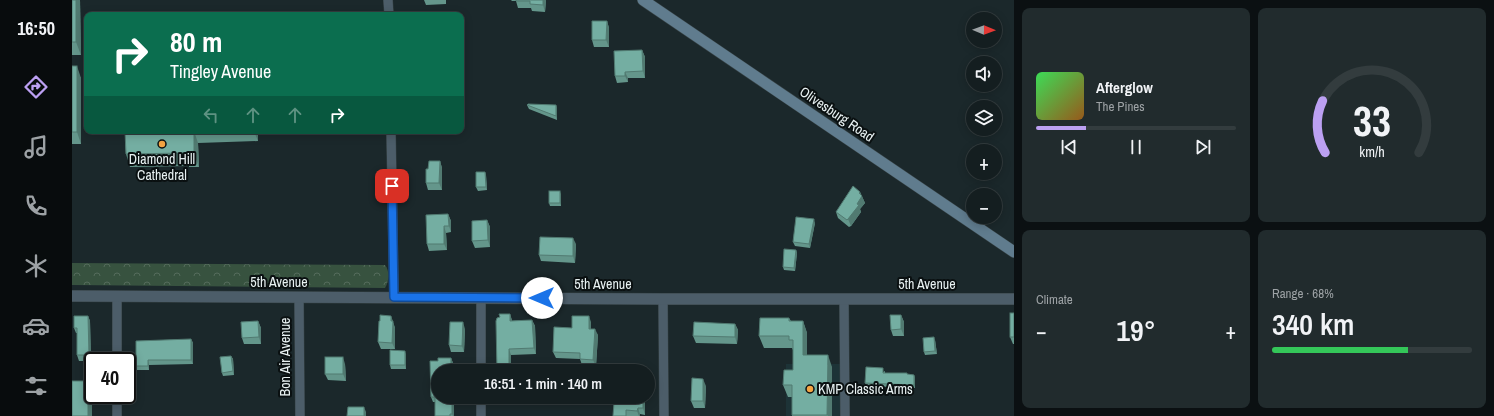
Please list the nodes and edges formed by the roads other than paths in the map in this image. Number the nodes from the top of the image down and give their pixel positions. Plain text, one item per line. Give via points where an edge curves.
1 (388, 0) edge
2 (643, 0) edge
3 (389, 12) edge
4 (391, 134) edge
5 (1014, 252) edge
6 (72, 296) edge
7 (117, 296) junction
8 (299, 297) junction
9 (394, 297) junction
10 (481, 298) junction
11 (1014, 298) edge
12 (663, 299) junction
13 (844, 299) junction
14 (117, 352) edge
15 (481, 364) edge
16 (117, 404) edge
17 (481, 404) edge
18 (117, 416) edge
19 (300, 416) edge
20 (481, 416) edge
21 (664, 416) edge
22 (845, 416) edge

1 - 3 street
2 - 5 main road, Olivesburg Road
4 - 9 street
6 - 7 street, 5th Avenue
7 - 8 street, 5th Avenue
7 - 14 street
8 - 9 street, 5th Avenue
8 - 19 street, Bon Air Avenue
9 - 10 street, 5th Avenue
10 - 12 street, 5th Avenue
10 - 15 street
11 - 13 street, 5th Avenue
12 - 13 street, 5th Avenue
12 - 21 street
13 - 22 street
16 - 18 street
17 - 20 street

